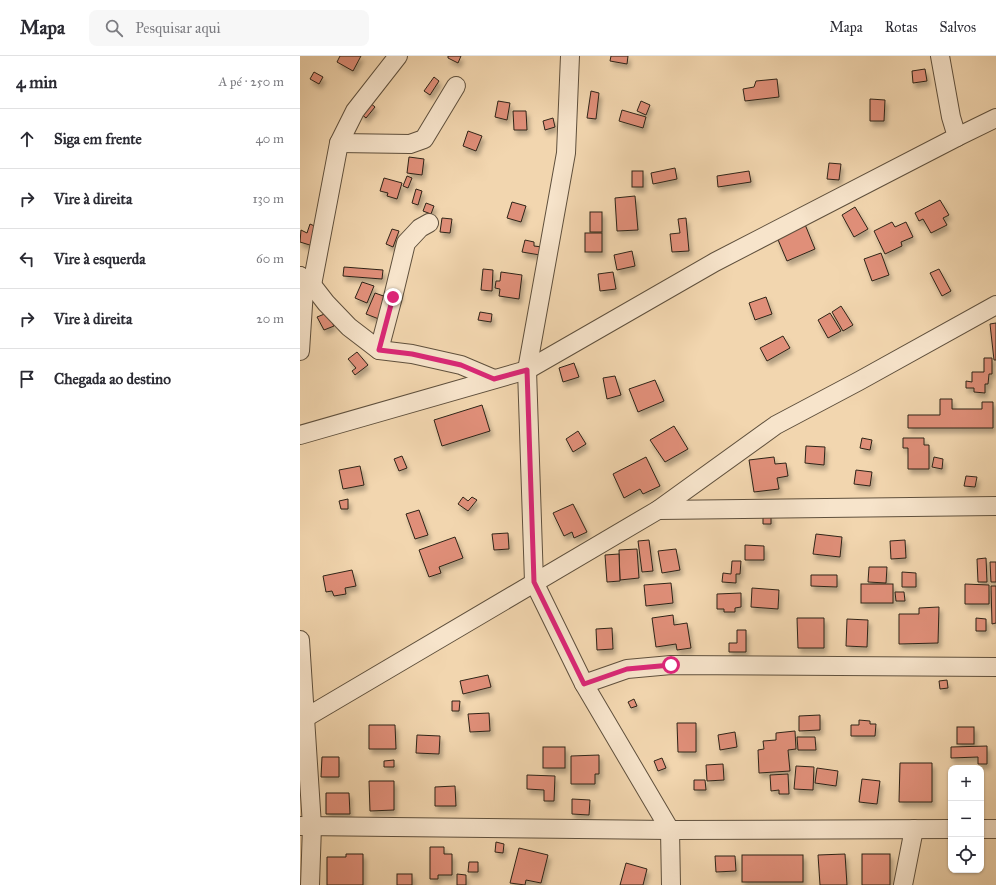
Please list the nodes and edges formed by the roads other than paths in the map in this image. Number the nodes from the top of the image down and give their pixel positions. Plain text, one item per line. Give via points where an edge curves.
1 (398, 56) edge
2 (570, 56) edge
3 (940, 56) edge
4 (456, 86) dead end
5 (996, 118) edge
6 (957, 136) junction
7 (339, 143) junction
8 (429, 223) dead end
9 (304, 279) edge
10 (996, 305) edge
11 (379, 350) junction
12 (300, 351) edge
13 (527, 370) junction
14 (494, 379) junction
15 (300, 434) edge
16 (996, 506) edge
17 (658, 510) junction
18 (534, 582) junction
19 (300, 640) edge
20 (996, 667) edge
21 (584, 684) junction
22 (302, 720) edge
23 (306, 826) edge
24 (914, 829) junction
25 (948, 829) edge
26 (984, 829) edge
27 (996, 829) edge
28 (670, 830) junction
29 (310, 885) edge
30 (671, 885) edge
31 (903, 885) edge

1 - 7 street via 355,111
2 - 13 street via 566,153
3 - 6 street
4 - 7 street via 424,139 410,144
5 - 6 street
6 - 13 street via 715,262
7 - 9 street
8 - 11 street via 420,228 406,243
9 - 11 street via 349,327
9 - 12 street
10 - 17 street via 776,425
11 - 14 street via 412,354 461,365
13 - 14 street
13 - 18 street
14 - 15 street
16 - 17 street
17 - 18 street
18 - 21 street
18 - 22 street
19 - 22 street
20 - 21 street via 671,665 627,669
21 - 28 street
22 - 23 street
23 - 28 street
23 - 29 street
24 - 25 street
24 - 28 street
24 - 31 street
26 - 27 street
28 - 30 street

